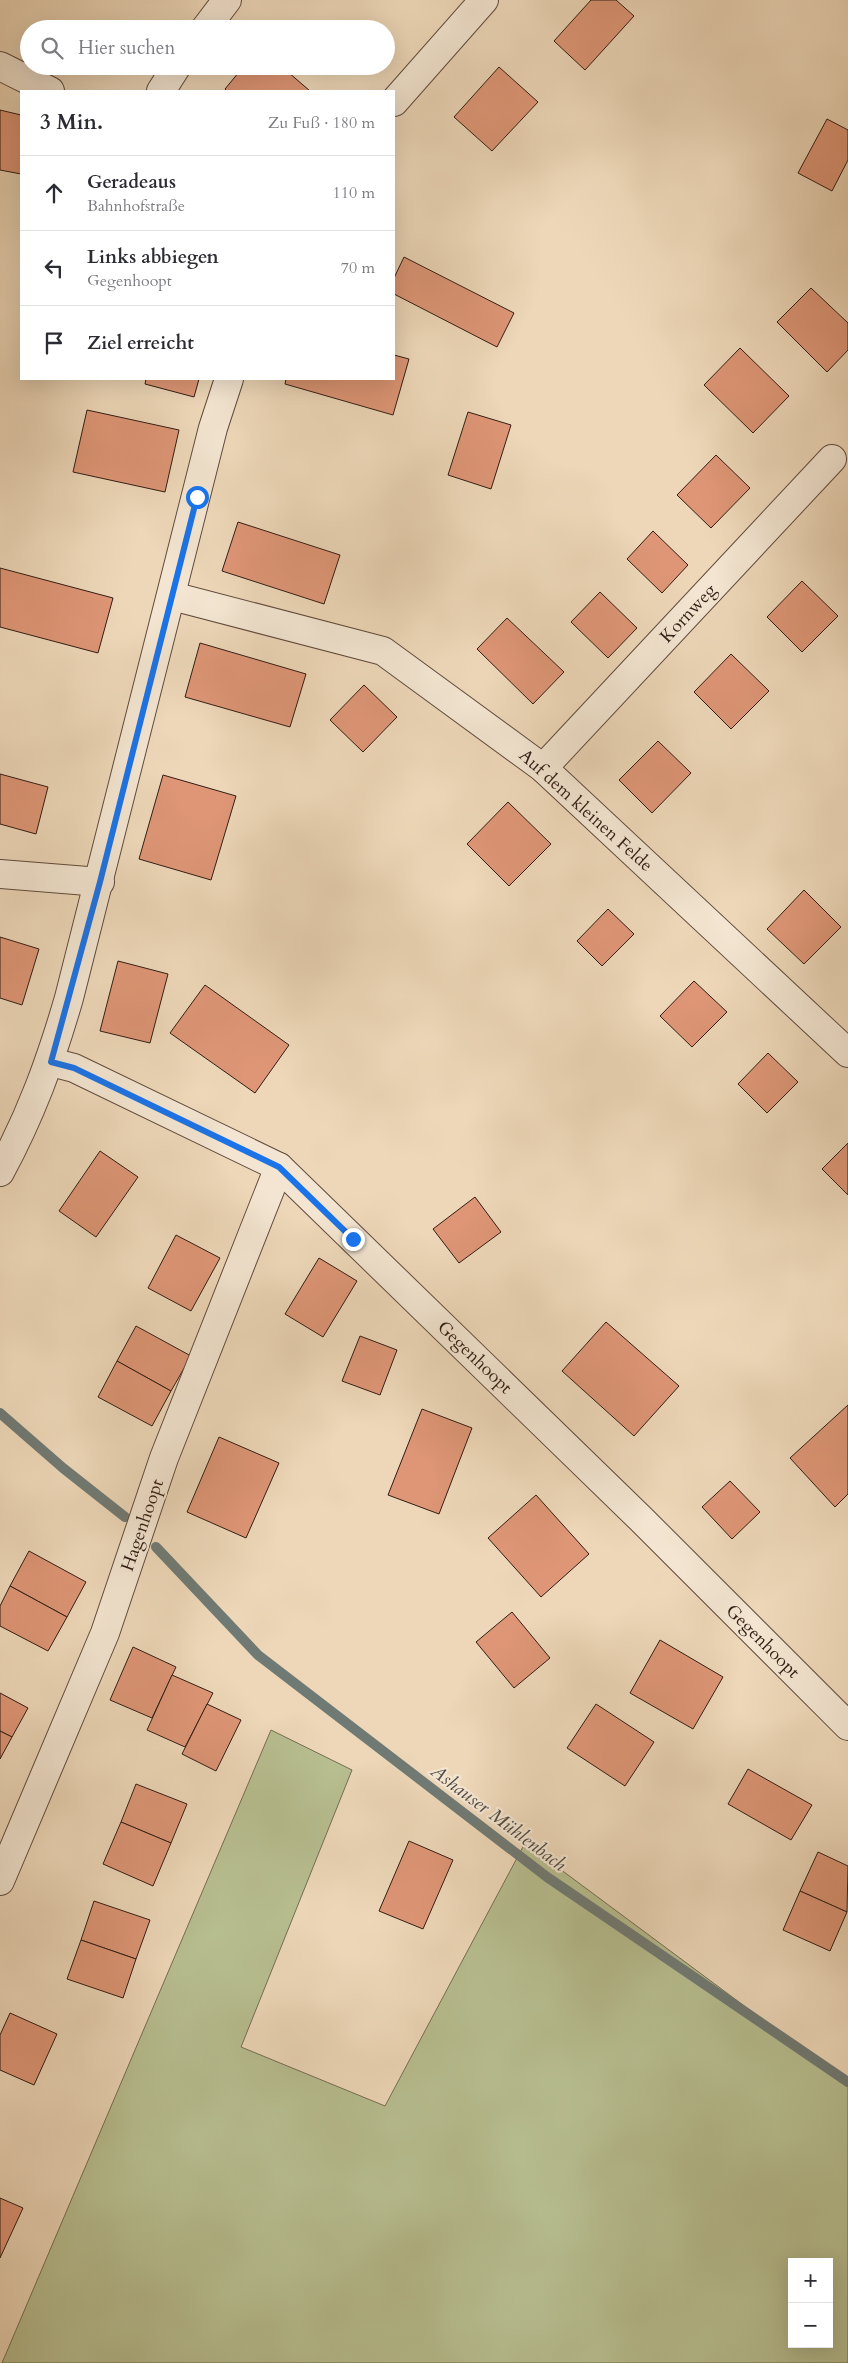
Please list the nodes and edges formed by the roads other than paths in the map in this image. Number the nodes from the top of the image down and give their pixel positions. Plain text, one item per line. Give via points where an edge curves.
1 (227, 0) edge
2 (484, 0) edge
3 (212, 20) edge
4 (0, 66) edge
5 (171, 75) edge
6 (48, 90) edge
7 (162, 90) edge
8 (395, 101) edge
9 (229, 380) edge
10 (832, 458) dead end
11 (172, 596) junction
12 (543, 768) junction
13 (0, 874) edge
14 (100, 882) junction
15 (848, 1053) edge
16 (51, 1062) junction
17 (279, 1167) junction
18 (0, 1172) edge
19 (848, 1726) edge
20 (0, 1881) edge

1 - 3 street
2 - 8 street
4 - 6 street
5 - 7 street
9 - 11 street via 213,428
10 - 12 street, Kornweg
11 - 12 street, Auf dem kleinen Felde via 383,651
11 - 14 street
12 - 15 street, Auf dem kleinen Felde
13 - 14 street
14 - 16 street
16 - 17 street, Gegenhoopt via 74,1068
16 - 18 street via 25,1126
17 - 19 street, Gegenhoopt via 641,1519
17 - 20 street, Hagenhoopt via 164,1458 105,1633

